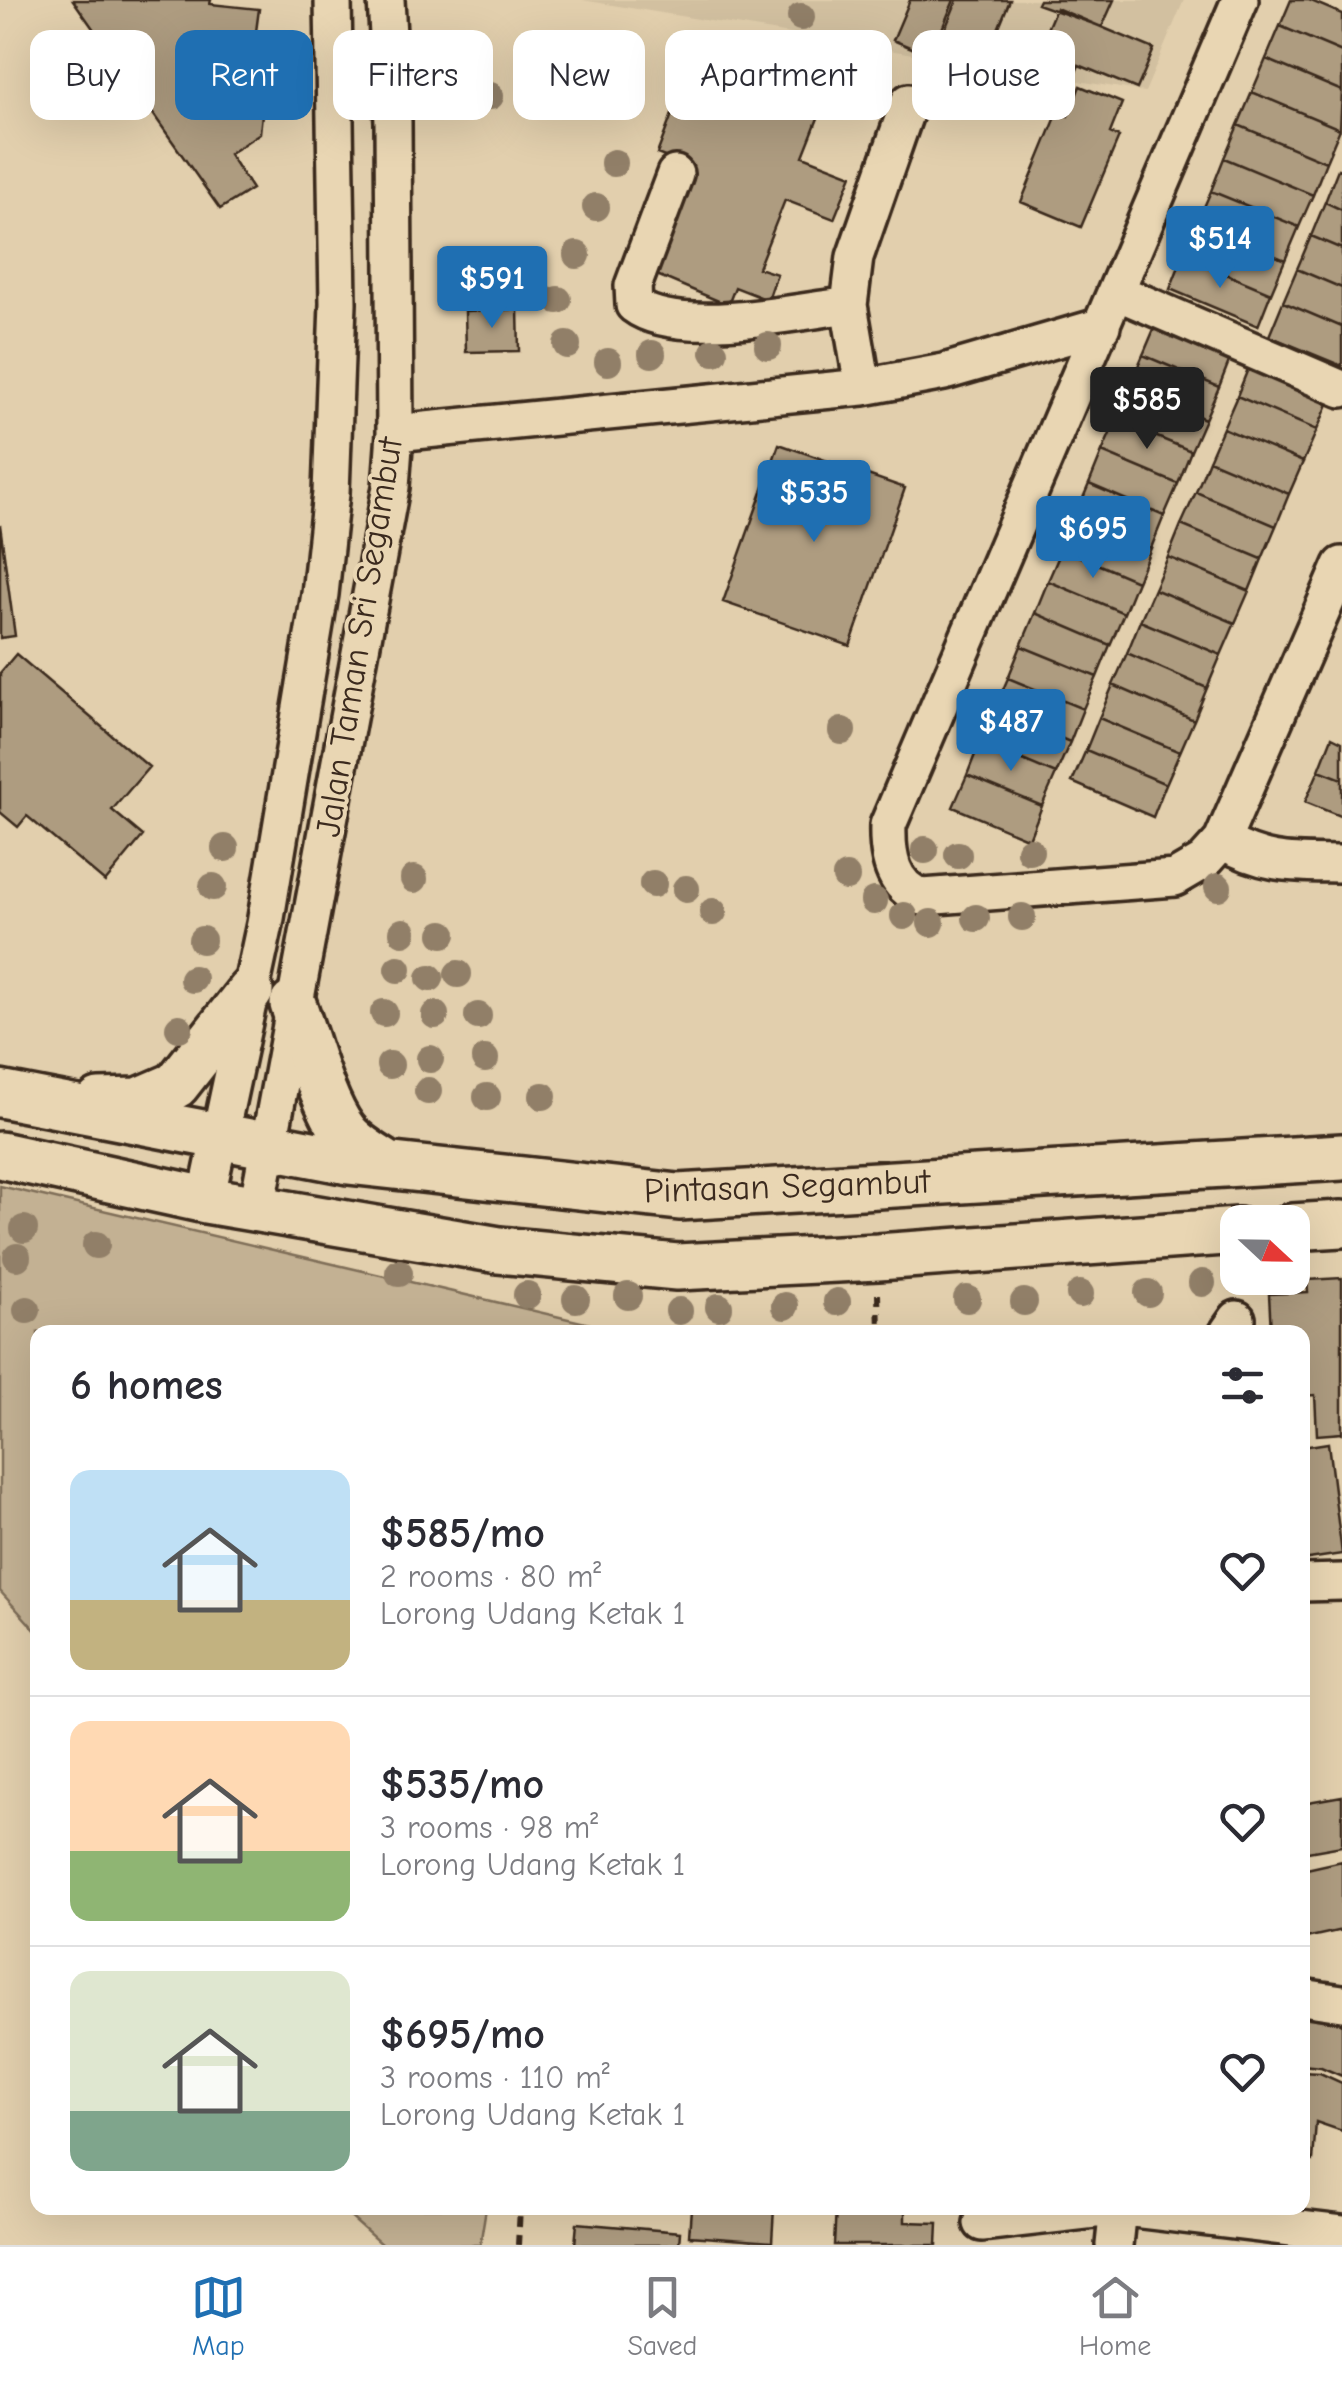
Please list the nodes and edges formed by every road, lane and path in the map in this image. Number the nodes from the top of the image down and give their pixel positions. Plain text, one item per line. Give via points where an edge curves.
1 (386, 0) edge
2 (1240, 0) edge
3 (324, 4) edge
4 (910, 102) dead end
5 (675, 174) dead end
6 (1117, 292) junction
7 (849, 305) junction
8 (1102, 326) junction
9 (863, 387) junction
10 (1342, 388) edge
11 (395, 434) junction
12 (1342, 565) edge
13 (1222, 841) junction
14 (1342, 864) edge
15 (250, 991) junction
16 (293, 1004) junction
17 (0, 1094) edge
18 (47, 1102) junction
19 (220, 1135) junction
20 (266, 1144) junction
21 (0, 1156) edge
22 (1342, 1157) edge
23 (389, 1165) junction
24 (206, 1200) junction
25 (256, 1208) junction
26 (1342, 1224) edge
27 (1310, 1227) edge
28 (1220, 1232) edge
29 (1310, 1582) edge
30 (1342, 1582) edge
31 (1310, 1998) edge
32 (1342, 2003) edge
33 (520, 2215) edge
34 (1061, 2215) edge
35 (1117, 2215) edge
36 (1178, 2215) edge
37 (979, 2225) edge
38 (1342, 2234) edge
39 (518, 2245) edge
40 (1114, 2245) edge

1 - 11 street, Jalan Taman Sri Segambut
2 - 6 street
3 - 15 street, Jalan Taman Sri Segambut via 338,303 330,493 320,594
4 - 7 street via 854,257
5 - 7 street via 633,286 634,305 646,314 708,322
6 - 8 street
6 - 10 street
7 - 9 street
8 - 9 street via 944,372
8 - 13 street via 888,825 887,849 894,873 910,893 923,897 1175,878
9 - 11 street
11 - 16 street, Jalan Taman Sri Segambut via 391,487
12 - 13 street
13 - 14 street via 1271,862
15 - 18 main road via 176,1084 138,1101
15 - 19 street, Jalan Taman Sri Segambut
16 - 20 street, Jalan Taman Sri Segambut
16 - 23 main road via 344,1132
17 - 18 main road, Pintasan Segambut
18 - 19 main road, Pintasan Segambut
19 - 20 main road, Pintasan Segambut
19 - 24 street, Jalan Taman Sri Segambut
20 - 23 main road, Pintasan Segambut
20 - 25 street, Jalan Taman Sri Segambut
21 - 24 main road, Pintasan Segambut
22 - 23 main road, Pintasan Segambut via 679,1197
24 - 25 main road, Pintasan Segambut
25 - 28 main road, Pintasan Segambut via 499,1250 677,1266
26 - 27 main road
29 - 30 street
31 - 32 street
33 - 39 path
34 - 37 street
35 - 40 street
36 - 38 street

